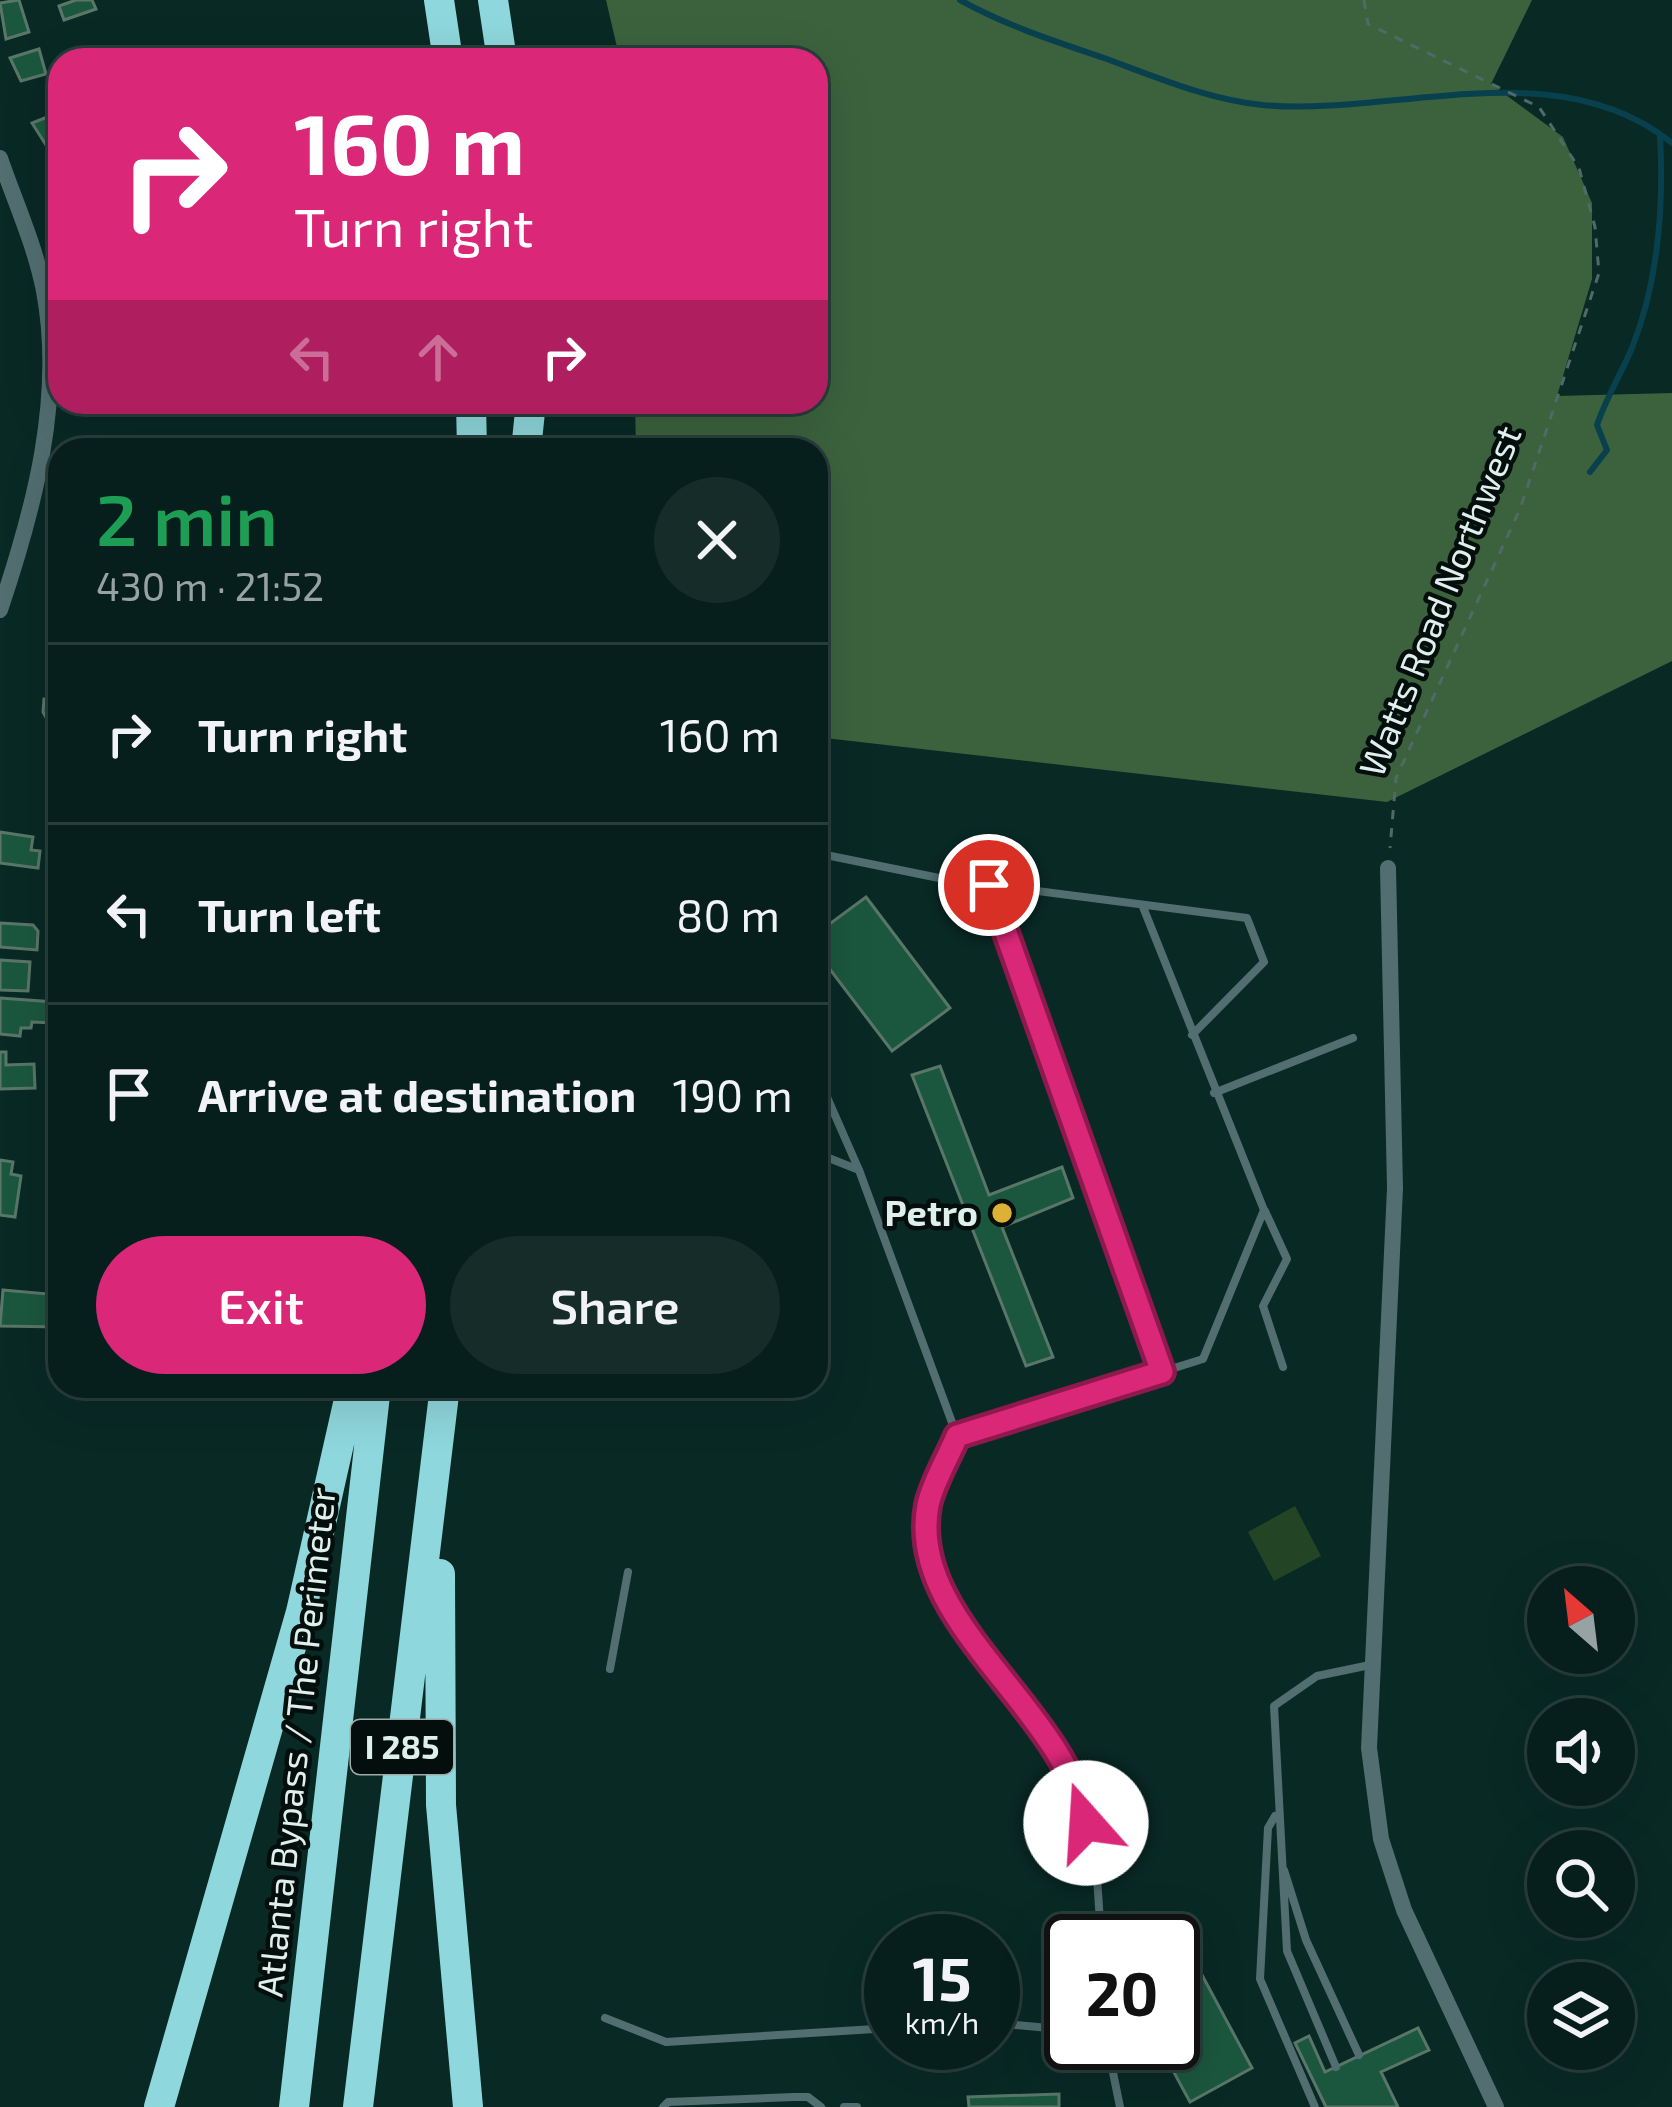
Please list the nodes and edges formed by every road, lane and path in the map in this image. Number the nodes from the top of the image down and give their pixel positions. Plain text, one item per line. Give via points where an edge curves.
1 (439, 0) edge
2 (493, 0) edge
3 (1364, 0) edge
4 (446, 48) edge
5 (500, 48) edge
6 (0, 158) edge
7 (0, 610) edge
8 (828, 855) edge
9 (1388, 868) joint
10 (989, 885) junction
11 (1143, 907) junction
12 (1192, 1035) junction
13 (1353, 1038) dead end
14 (1214, 1094) junction
15 (828, 1099) edge
16 (828, 1157) edge
17 (859, 1169) junction
18 (1264, 1210) junction
19 (1283, 1367) dead end
20 (1162, 1372) junction
21 (349, 1398) edge
22 (375, 1398) edge
23 (444, 1398) edge
24 (445, 1398) edge
25 (957, 1436) junction
26 (628, 1572) dead end
27 (1370, 1665) junction
28 (610, 1669) dead end
29 (1277, 1812) junction
30 (1278, 1852) junction
31 (1099, 1914) edge
32 (605, 2018) dead end
33 (864, 2030) edge
34 (1359, 2055) dead end
35 (1336, 2067) dead end
36 (1112, 2070) edge
37 (159, 2107) edge
38 (294, 2107) edge
39 (358, 2107) edge
40 (469, 2107) edge
41 (663, 2107) edge
42 (821, 2107) edge
43 (844, 2107) edge
44 (857, 2107) edge
45 (1120, 2107) edge
46 (1315, 2107) edge
47 (1496, 2107) edge

1 - 4 highway
2 - 5 highway
3 - 9 path, Watts Road Northwest via 1368,24 1539,106 1579,168 1599,273 1520,509 1396,778
6 - 7 street via 36,260 48,333 38,488
8 - 10 lane
9 - 27 street via 1395,1188
10 - 11 lane
10 - 20 lane
11 - 12 lane
11 - 12 lane via 1246,918 1264,962
12 - 14 lane
13 - 14 lane
14 - 18 lane
15 - 17 lane
16 - 17 lane
17 - 25 lane
18 - 19 lane via 1287,1259 1263,1306
18 - 20 lane via 1203,1359
20 - 25 lane
21 - 37 highway via 302,1612
22 - 38 highway, Atlanta Bypass / The Perimeter / I 285
23 - 39 highway, I 285
24 - 40 highway via 441,1805
25 - 31 lane via 928,1505 928,1564 967,1634 1035,1714 1080,1789
26 - 28 lane
27 - 29 lane via 1317,1676 1274,1706
27 - 47 street via 1369,1748 1381,1839 1404,1910
29 - 30 lane
29 - 46 lane via 1268,1828 1260,1979
30 - 34 lane via 1306,1940
30 - 35 lane via 1287,1951
32 - 33 lane via 666,2042
36 - 45 lane
41 - 42 lane via 808,2097
43 - 44 lane

